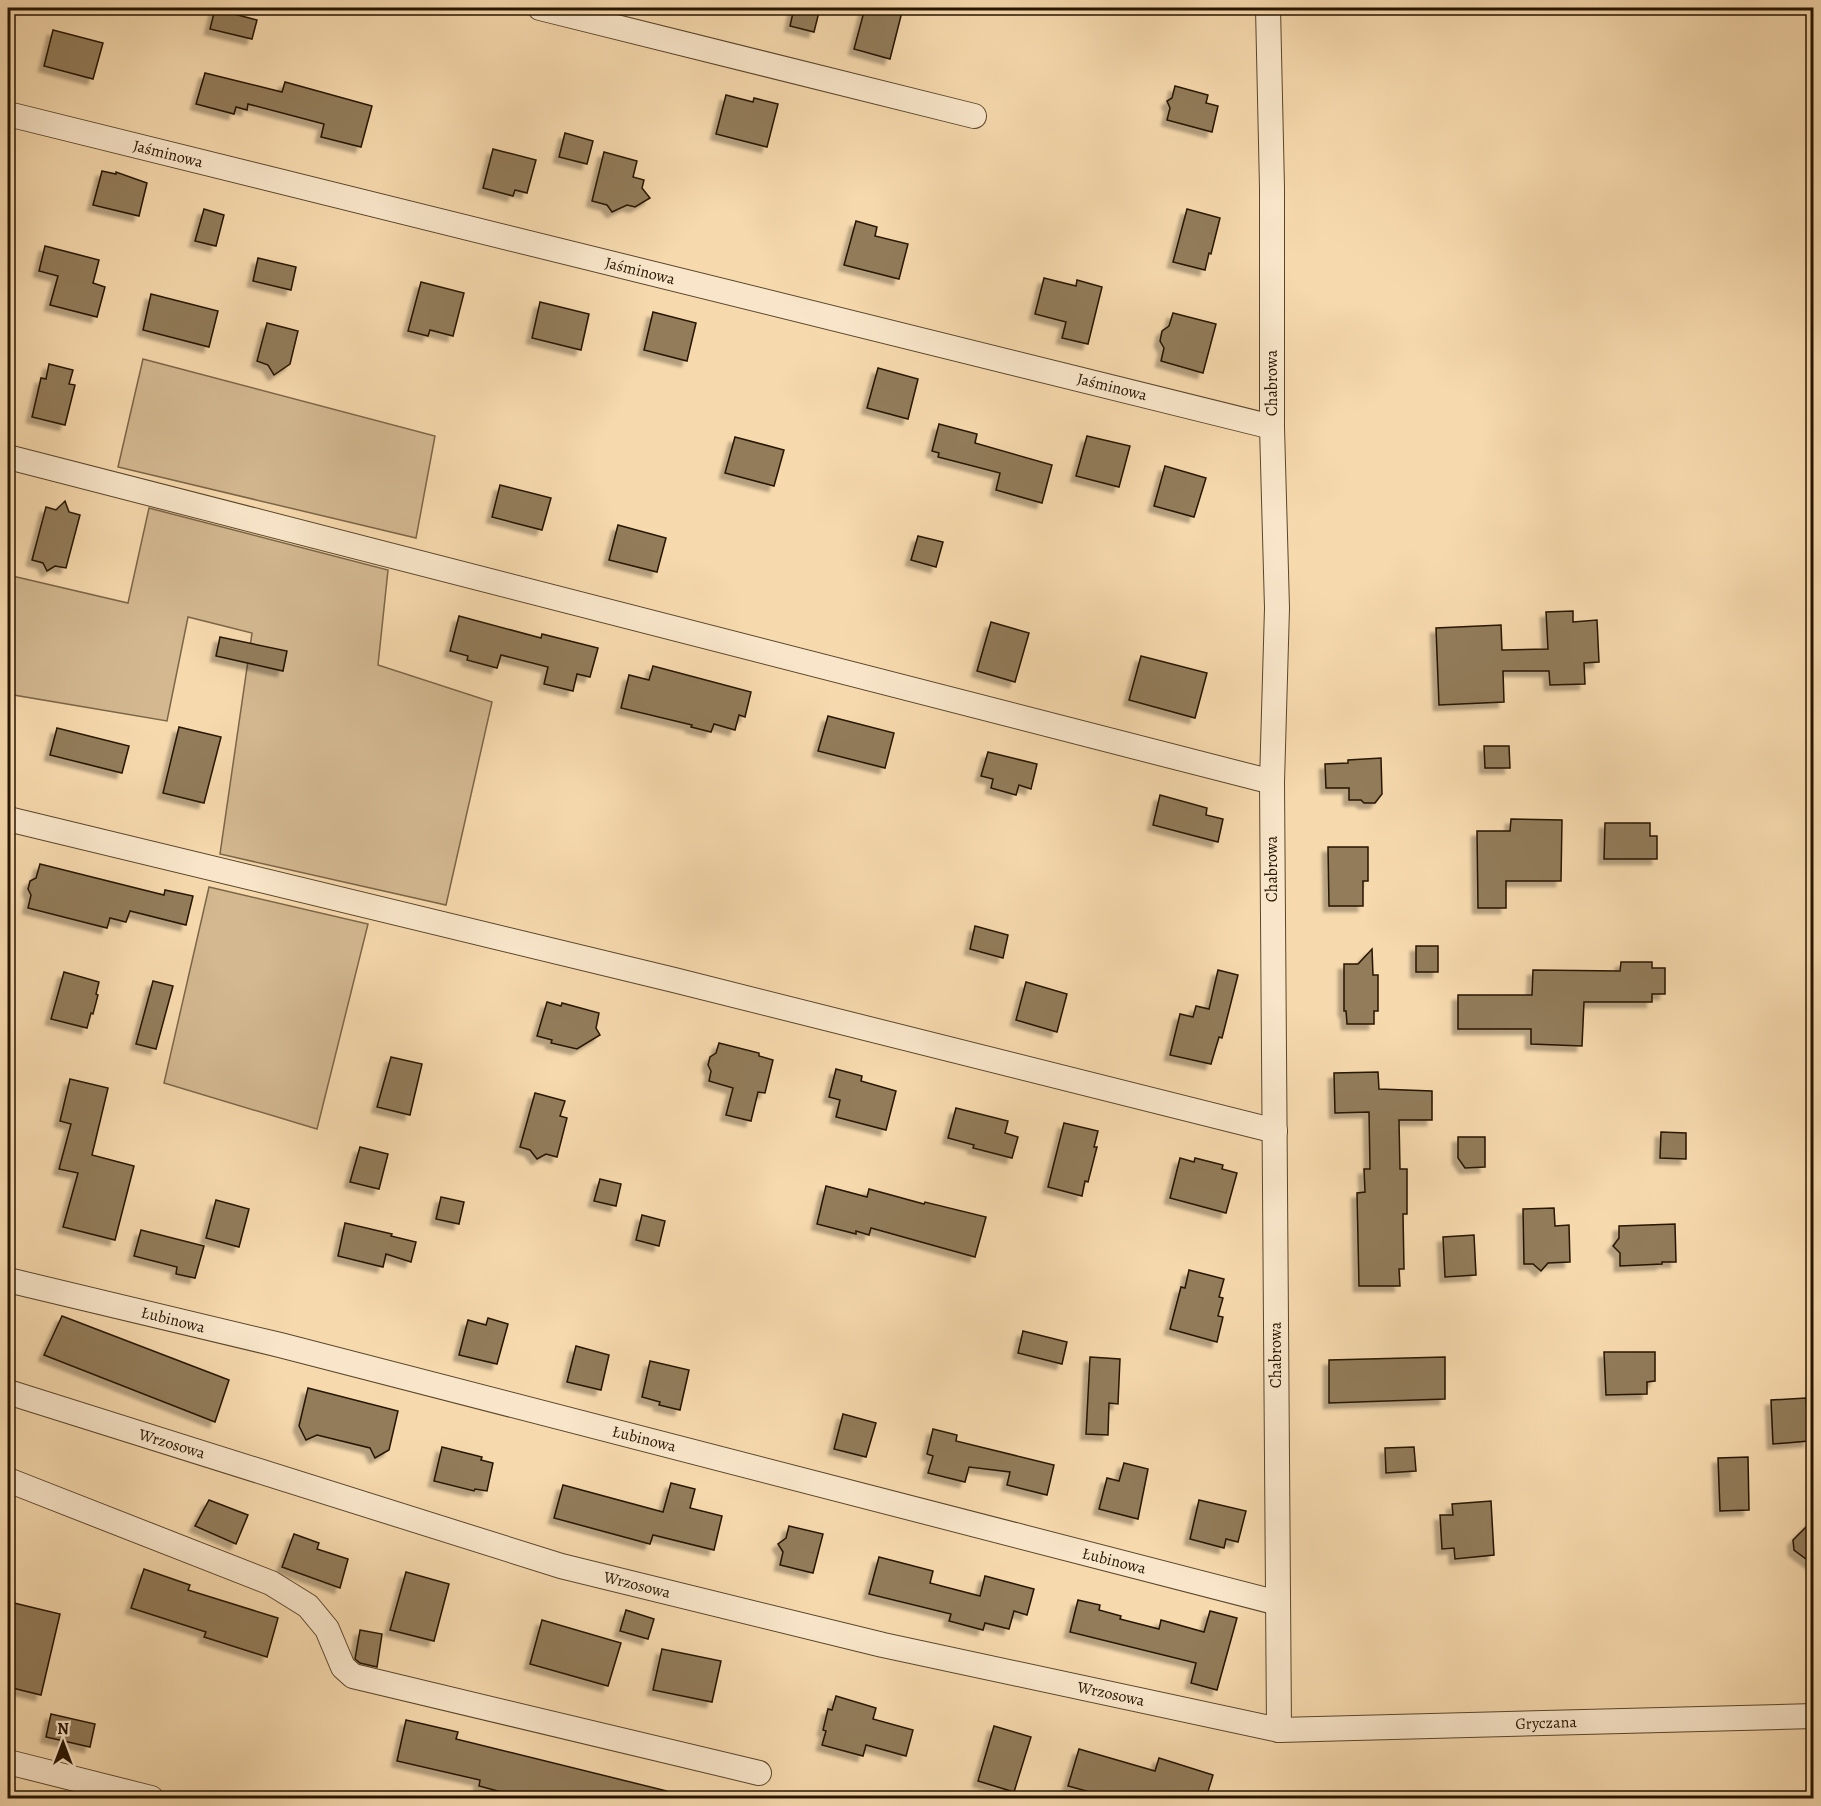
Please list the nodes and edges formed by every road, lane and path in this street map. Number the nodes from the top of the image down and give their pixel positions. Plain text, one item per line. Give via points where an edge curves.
1 (540, 8) edge
2 (1268, 8) edge
3 (8, 114) edge
4 (974, 116) dead end
5 (1272, 427) junction
6 (8, 457) edge
7 (1272, 782) junction
8 (8, 819) edge
9 (1275, 1131) junction
10 (8, 1280) edge
11 (8, 1392) edge
12 (8, 1480) edge
13 (1278, 1603) junction
14 (1814, 1716) edge
15 (1279, 1730) junction
16 (8, 1762) edge
17 (759, 1773) dead end
18 (151, 1798) edge

1 - 4 street
2 - 5 street, Chabrowa
3 - 5 street, Jaśminowa
5 - 7 street, Chabrowa via 1277,608
6 - 7 street
7 - 9 street, Chabrowa
8 - 9 street
9 - 13 street, Chabrowa
10 - 13 street, Łubinowa via 315,1354
11 - 15 street, Wrzosowa via 561,1566 883,1645
12 - 17 street via 271,1583 308,1606 327,1629 343,1667 354,1676
13 - 15 street, Chabrowa
14 - 15 street, Gryczana
16 - 18 street

